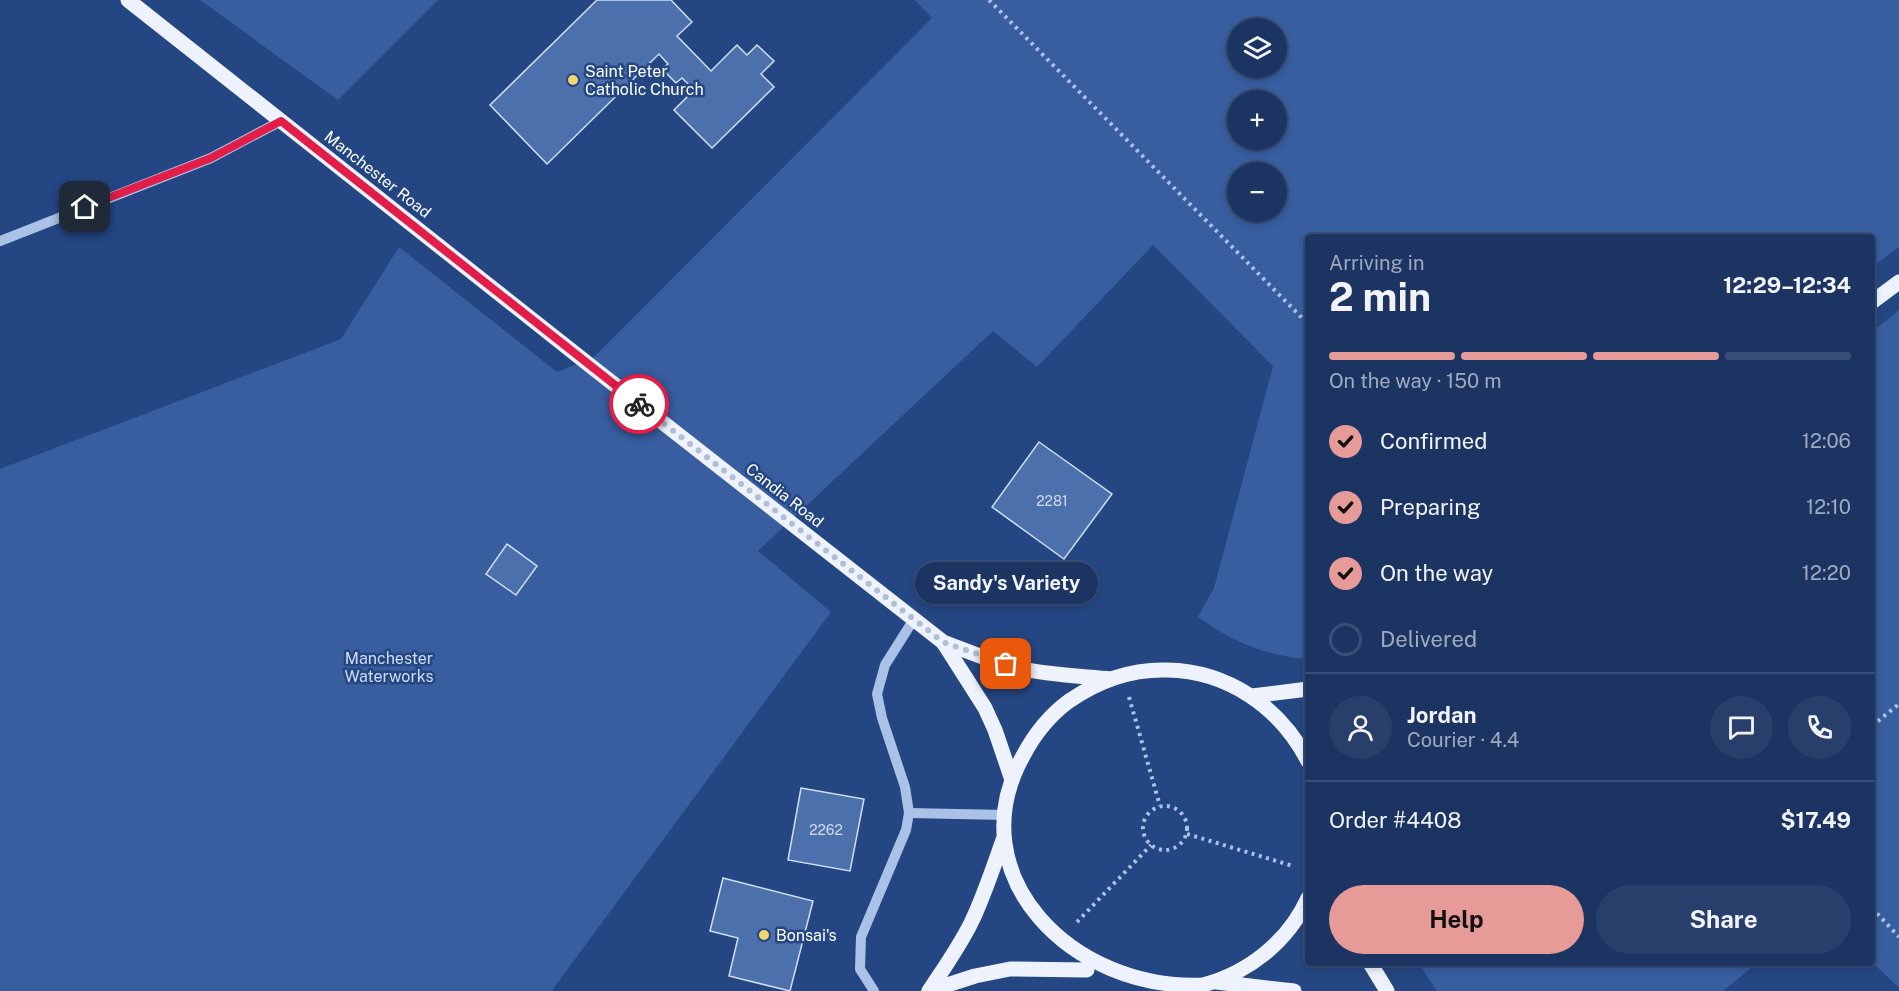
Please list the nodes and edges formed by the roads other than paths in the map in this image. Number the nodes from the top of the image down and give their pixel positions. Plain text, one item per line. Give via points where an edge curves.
1 (128, 0) edge
2 (281, 121) junction
3 (0, 241) edge
4 (1899, 282) edge
5 (1875, 300) edge
6 (605, 377) joint
7 (914, 619) junction
8 (943, 642) junction
9 (1111, 678) junction
10 (1305, 689) edge
11 (1252, 696) junction
12 (1305, 754) edge
13 (1012, 780) junction
14 (909, 813) junction
15 (1005, 815) junction
16 (1005, 834) junction
17 (1305, 903) edge
18 (1372, 966) edge
19 (1087, 970) junction
20 (1213, 982) junction
21 (874, 991) edge
22 (929, 991) edge
23 (1294, 991) edge
24 (1387, 991) edge

1 - 2 main road, Manchester Road
2 - 3 street via 211,158
2 - 6 main road, Manchester Road
4 - 5 main road
6 - 7 main road, Candia Road
7 - 8 main road, Candia Road
7 - 14 street via 885,665 877,694
8 - 9 main road, Candia Road via 1019,668
8 - 13 main road, Candia Road via 985,708
9 - 11 main road via 1159,669 1191,672 1223,681
9 - 13 main road via 1078,695 1050,718 1028,747
10 - 11 main road
11 - 12 main road via 1280,719
13 - 15 main road
14 - 15 street
14 - 21 street via 906,830 861,937 860,969
15 - 16 main road
16 - 19 main road via 1011,875 1028,913 1053,944
16 - 22 main road via 971,922
17 - 20 main road via 1273,947 1245,968
18 - 24 main road
19 - 20 main road via 1139,988 1177,989
19 - 22 main road via 1010,969
20 - 23 main road

